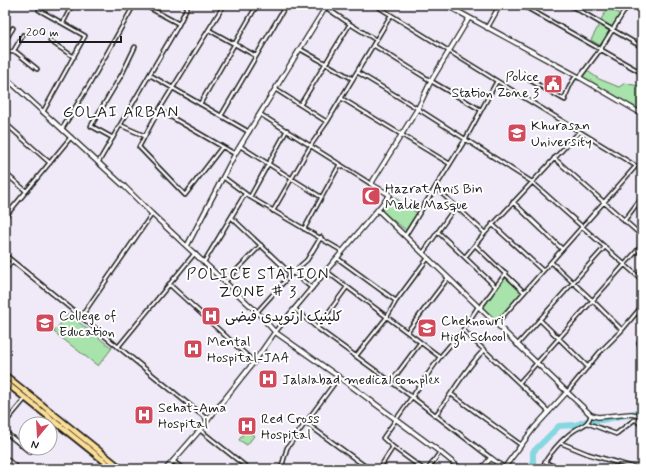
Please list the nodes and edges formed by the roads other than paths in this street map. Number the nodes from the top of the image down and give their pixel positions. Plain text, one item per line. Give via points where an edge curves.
1 (42, 5) edge
2 (72, 5) edge
3 (134, 5) edge
4 (144, 5) edge
5 (188, 5) edge
6 (224, 5) edge
7 (257, 5) edge
8 (286, 5) edge
9 (375, 5) edge
10 (446, 5) edge
11 (500, 5) edge
12 (522, 5) edge
13 (570, 5) edge
14 (628, 5) edge
15 (326, 6) edge
16 (391, 15) junction
17 (469, 18) junction
18 (63, 23) junction
19 (178, 24) junction
20 (350, 24) junction
21 (13, 28) dead end
22 (487, 28) junction
23 (209, 30) junction
24 (612, 30) junction
25 (23, 35) dead end
26 (376, 40) junction
27 (5, 41) edge
28 (50, 41) dead end
29 (234, 44) junction
30 (373, 44) junction
31 (135, 46) dead end
32 (642, 47) edge
33 (300, 49) junction
34 (5, 50) edge
35 (600, 50) junction
36 (12, 52) junction
37 (449, 52) junction
38 (256, 56) junction
39 (74, 57) junction
40 (326, 64) junction
41 (36, 69) dead end
42 (357, 72) junction
43 (642, 73) edge
44 (150, 75) junction
45 (5, 77) edge
46 (578, 77) junction
47 (353, 79) junction
48 (528, 79) dead end
49 (431, 81) junction
50 (497, 82) junction
51 (173, 89) junction
52 (275, 89) junction
53 (341, 98) junction
54 (200, 104) junction
55 (300, 105) junction
56 (418, 108) junction
57 (159, 110) junction
58 (481, 110) junction
59 (43, 112) junction
60 (641, 113) edge
61 (260, 114) junction
62 (221, 116) junction
63 (642, 120) edge
64 (327, 122) junction
65 (5, 123) edge
66 (120, 125) junction
67 (62, 129) junction
68 (287, 130) junction
69 (249, 132) junction
70 (579, 132) junction
71 (401, 135) junction
72 (145, 136) junction
73 (71, 137) junction
74 (113, 138) junction
75 (465, 140) junction
76 (311, 145) junction
77 (240, 146) junction
78 (222, 147) junction
79 (235, 154) junction
80 (554, 158) junction
81 (50, 163) junction
82 (98, 163) junction
83 (269, 164) junction
84 (340, 164) junction
85 (450, 164) junction
86 (5, 173) edge
87 (9, 177) junction
88 (223, 177) junction
89 (292, 179) junction
90 (5, 182) edge
91 (532, 182) junction
92 (371, 184) junction
93 (436, 188) junction
94 (26, 191) junction
95 (245, 194) junction
96 (250, 197) junction
97 (321, 197) junction
98 (642, 197) edge
99 (513, 202) junction
100 (603, 203) junction
101 (456, 206) junction
102 (378, 210) junction
103 (273, 211) junction
104 (152, 214) junction
105 (5, 217) edge
106 (232, 218) junction
107 (624, 221) junction
108 (492, 224) junction
109 (583, 226) junction
110 (304, 229) junction
111 (438, 232) junction
112 (485, 233) junction
113 (405, 236) junction
114 (642, 236) edge
115 (320, 237) junction
116 (260, 245) junction
117 (475, 245) junction
118 (642, 245) edge
119 (187, 246) junction
120 (605, 247) junction
121 (562, 249) junction
122 (342, 251) junction
123 (195, 253) junction
124 (423, 253) junction
125 (5, 255) edge
126 (465, 257) junction
127 (337, 258) junction
128 (428, 258) junction
129 (12, 262) junction
130 (204, 262) junction
131 (551, 262) junction
132 (626, 265) junction
133 (5, 270) edge
134 (326, 270) junction
135 (543, 271) junction
136 (506, 273) junction
137 (291, 274) junction
138 (448, 278) junction
139 (642, 280) edge
140 (225, 282) junction
141 (574, 283) junction
142 (169, 284) junction
143 (496, 286) junction
144 (347, 287) junction
145 (312, 288) junction
146 (524, 292) junction
147 (396, 301) junction
148 (593, 301) junction
149 (642, 306) edge
150 (479, 308) junction
151 (295, 309) junction
152 (257, 312) junction
153 (637, 312) junction
154 (82, 317) junction
155 (387, 317) junction
156 (642, 317) edge
157 (540, 320) junction
158 (496, 324) junction
159 (317, 328) junction
160 (463, 330) junction
161 (622, 330) junction
162 (275, 332) junction
163 (407, 332) junction
164 (559, 339) junction
165 (642, 340) edge
166 (421, 342) junction
167 (517, 345) junction
168 (118, 347) junction
169 (484, 350) junction
170 (642, 350) edge
171 (356, 356) junction
172 (440, 357) junction
173 (254, 362) junction
174 (536, 364) junction
175 (589, 368) junction
176 (5, 375) edge
177 (339, 377) junction
178 (5, 382) edge
179 (391, 382) junction
180 (519, 382) junction
181 (567, 392) junction
182 (451, 394) junction
183 (27, 396) junction
184 (412, 397) junction
185 (549, 412) junction
186 (591, 415) junction
187 (435, 416) junction
188 (642, 416) edge
189 (208, 420) junction
190 (395, 420) junction
191 (5, 423) edge
192 (306, 423) junction
193 (587, 423) junction
194 (642, 426) edge
195 (200, 430) junction
196 (5, 432) edge
197 (18, 442) edge
198 (561, 443) junction
199 (521, 446) junction
200 (393, 447) junction
201 (440, 452) junction
202 (5, 458) edge
203 (491, 458) junction
204 (172, 461) junction
205 (545, 462) junction
206 (632, 467) dead end
207 (282, 468) edge
208 (18, 469) edge
209 (114, 469) edge
210 (122, 469) edge
211 (166, 469) edge
212 (183, 469) edge
213 (249, 469) edge
214 (369, 469) edge
215 (379, 469) edge
216 (423, 469) edge
217 (428, 469) edge
218 (461, 469) edge
219 (481, 469) edge
220 (542, 469) edge
221 (559, 469) edge

1 - 18 street via 39,10
2 - 18 street
3 - 67 street
4 - 19 street
5 - 19 street
6 - 23 street
7 - 29 street
8 - 38 street
9 - 16 street
10 - 17 main road
11 - 22 main road
12 - 35 street
13 - 24 street
14 - 24 street
15 - 20 street
15 - 33 main road
16 - 26 street
16 - 37 street
17 - 22 main road
17 - 37 main road
18 - 39 street via 85,36
19 - 44 street
20 - 26 street
20 - 40 street
21 - 27 street
22 - 46 main road
23 - 29 street
23 - 51 street
24 - 32 street
24 - 35 street
25 - 36 street
26 - 30 street
28 - 39 street
29 - 38 street
29 - 54 street
30 - 42 street
30 - 49 street
31 - 74 street via 122,74 91,126
33 - 40 street
33 - 52 main road
34 - 36 street
35 - 43 street
35 - 46 street
36 - 41 street via 16,52
37 - 49 main road
37 - 50 street
38 - 62 street
39 - 59 street
40 - 47 street
40 - 55 street
42 - 47 street
42 - 56 street
44 - 51 street
44 - 66 street
45 - 59 main road
46 - 48 street via 571,83 565,99
46 - 60 main road
47 - 53 street
49 - 56 main road
49 - 58 street
50 - 58 street
50 - 70 street
51 - 54 street
51 - 57 street
52 - 55 street
52 - 61 main road
53 - 64 street
53 - 71 street
54 - 62 street
55 - 64 street
56 - 71 main road
56 - 75 street
57 - 72 street
57 - 78 street
58 - 75 street
59 - 67 main road
60 - 63 street
61 - 68 street
61 - 69 main road
62 - 69 street
64 - 76 street
65 - 81 street
66 - 72 street
66 - 74 street
67 - 73 main road
68 - 76 street
68 - 83 street
69 - 77 main road
70 - 80 street
70 - 100 street via 636,166
71 - 85 street
71 - 92 main road
72 - 78 street via 139,147 185,195
73 - 81 street
73 - 82 main road
74 - 82 street
75 - 85 street
75 - 91 street
76 - 84 street
76 - 89 street
77 - 79 main road
77 - 83 street
78 - 79 street
79 - 88 main road
80 - 91 street
80 - 100 street
81 - 94 street
82 - 104 main road
83 - 89 street
83 - 96 street
84 - 92 street
84 - 97 street
85 - 93 street
86 - 87 street
87 - 90 street
87 - 94 street
88 - 95 street
88 - 119 main road
89 - 97 street
89 - 103 street
91 - 99 street
91 - 109 street
92 - 102 main road via 390,195
93 - 101 street
93 - 113 street
94 - 105 street
95 - 96 street
95 - 106 street
96 - 103 street
97 - 110 street
98 - 107 street
99 - 108 street
99 - 121 street
100 - 107 street
100 - 109 street
101 - 111 street
101 - 112 street
102 - 113 main road
102 - 122 main road
103 - 110 street
104 - 119 main road
104 - 154 street
106 - 116 street
106 - 130 street
107 - 114 street
108 - 112 street
108 - 135 street
109 - 120 street
109 - 121 street
110 - 115 street
111 - 124 street
111 - 126 street
112 - 117 street
113 - 124 main road
115 - 122 street
115 - 137 street via 307,260
116 - 137 street
116 - 140 street
117 - 126 street
117 - 136 street
118 - 132 street
119 - 123 main road
120 - 132 street
120 - 141 street
121 - 131 street
122 - 127 main road
123 - 130 main road
123 - 142 street
124 - 128 main road
125 - 129 street
126 - 143 street
127 - 134 main road
127 - 147 street
128 - 138 main road
128 - 147 street
129 - 133 street
129 - 154 street
130 - 140 main road
131 - 135 street
131 - 141 street
132 - 139 street
132 - 148 street
134 - 144 street
134 - 145 main road
135 - 146 street
136 - 143 street
136 - 146 street
137 - 145 street
137 - 152 street
138 - 150 main road
138 - 163 street
140 - 152 main road
141 - 148 street
141 - 157 street
142 - 168 street
142 - 173 street
143 - 150 street
144 - 155 street
144 - 159 street
145 - 151 main road
146 - 158 street
147 - 155 street
148 - 161 street
148 - 164 street
149 - 153 street
150 - 158 main road
150 - 160 street
151 - 159 street
151 - 162 main road
152 - 162 main road
153 - 156 street
153 - 161 street
154 - 168 street
155 - 163 street
155 - 171 street
157 - 164 street
157 - 167 street
158 - 167 main road
159 - 171 street
160 - 169 street
160 - 172 street
161 - 175 street via 599,353
162 - 173 main road
162 - 177 main road
163 - 166 street
164 - 174 street
164 - 175 street
165 - 170 street via 639,343
166 - 172 street
166 - 179 street
167 - 174 main road
168 - 189 street
169 - 180 street
169 - 182 street via 472,362
171 - 179 street
172 - 184 street
173 - 189 main road
174 - 180 street
174 - 181 main road
175 - 181 street
176 - 183 highway
177 - 190 main road
177 - 192 street
178 - 183 highway
179 - 184 street
180 - 185 street
181 - 185 main road
181 - 186 main road
182 - 187 street
182 - 199 street
183 - 191 street
183 - 209 highway
183 - 210 highway
184 - 187 street
184 - 190 street
185 - 199 main road
186 - 188 main road
186 - 193 street
187 - 203 street
189 - 195 main road
190 - 200 street via 383,438
190 - 201 main road
192 - 207 street via 287,448
192 - 214 street
193 - 194 street via 614,434 619,434 634,420
193 - 198 street
195 - 204 main road
195 - 213 street
196 - 197 street
198 - 205 street
198 - 206 street
199 - 203 main road via 504,468
200 - 215 street
200 - 216 street
201 - 217 street
201 - 218 main road
202 - 208 main road
203 - 219 main road
204 - 211 main road
204 - 212 street
205 - 220 street
205 - 221 street

